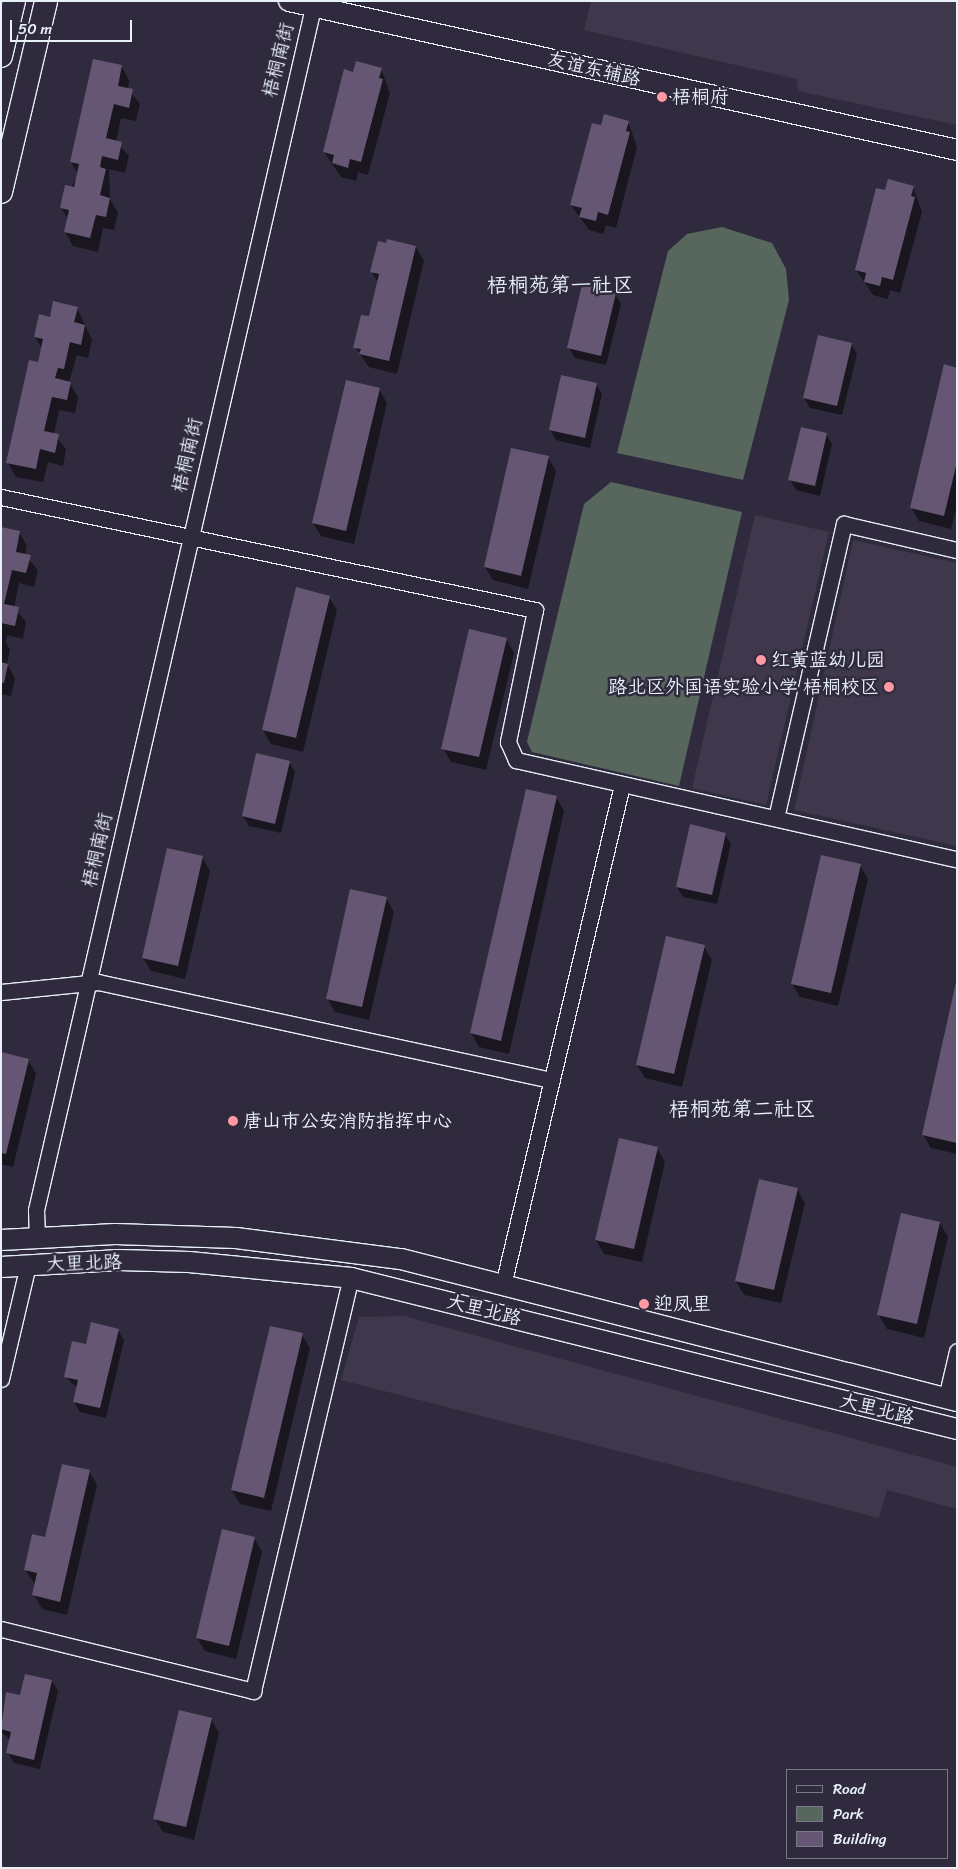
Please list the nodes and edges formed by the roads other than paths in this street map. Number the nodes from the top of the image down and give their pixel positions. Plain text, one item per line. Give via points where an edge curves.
1 (14, 1) edge
2 (46, 1) edge
3 (289, 1) edge
4 (313, 6) junction
5 (1, 56) edge
6 (957, 150) edge
7 (1, 192) edge
8 (1, 496) edge
9 (193, 538) junction
10 (957, 550) edge
11 (622, 786) junction
12 (776, 818) junction
13 (957, 859) edge
14 (93, 982) junction
15 (1, 992) edge
16 (552, 1080) junction
17 (37, 1238) junction
18 (1, 1240) edge
19 (28, 1265) junction
20 (1, 1267) edge
21 (351, 1278) junction
22 (503, 1285) junction
23 (957, 1351) edge
24 (1, 1379) edge
25 (953, 1396) edge
26 (957, 1429) edge
27 (1, 1630) edge

1 - 5 main road
2 - 7 main road
3 - 4 main road, 友谊东辅路
4 - 6 main road, 友谊东辅路
4 - 9 street, 梧桐南街 via 312,32
8 - 9 street
9 - 11 street via 535,610 508,742 516,760
9 - 14 street, 梧桐南街
10 - 12 street via 844,524
11 - 12 street
11 - 16 street
12 - 13 street
14 - 15 street
14 - 16 street
14 - 17 street, 梧桐南街
16 - 22 street
17 - 18 main road, 大里北路
17 - 22 main road, 大里北路 via 115,1234 291,1242 401,1259
19 - 20 main road, 大里北路
19 - 21 main road, 大里北路 via 190,1262
19 - 24 street
21 - 26 main road, 大里北路
21 - 27 street via 253,1691
22 - 25 main road, 大里北路
23 - 25 street

